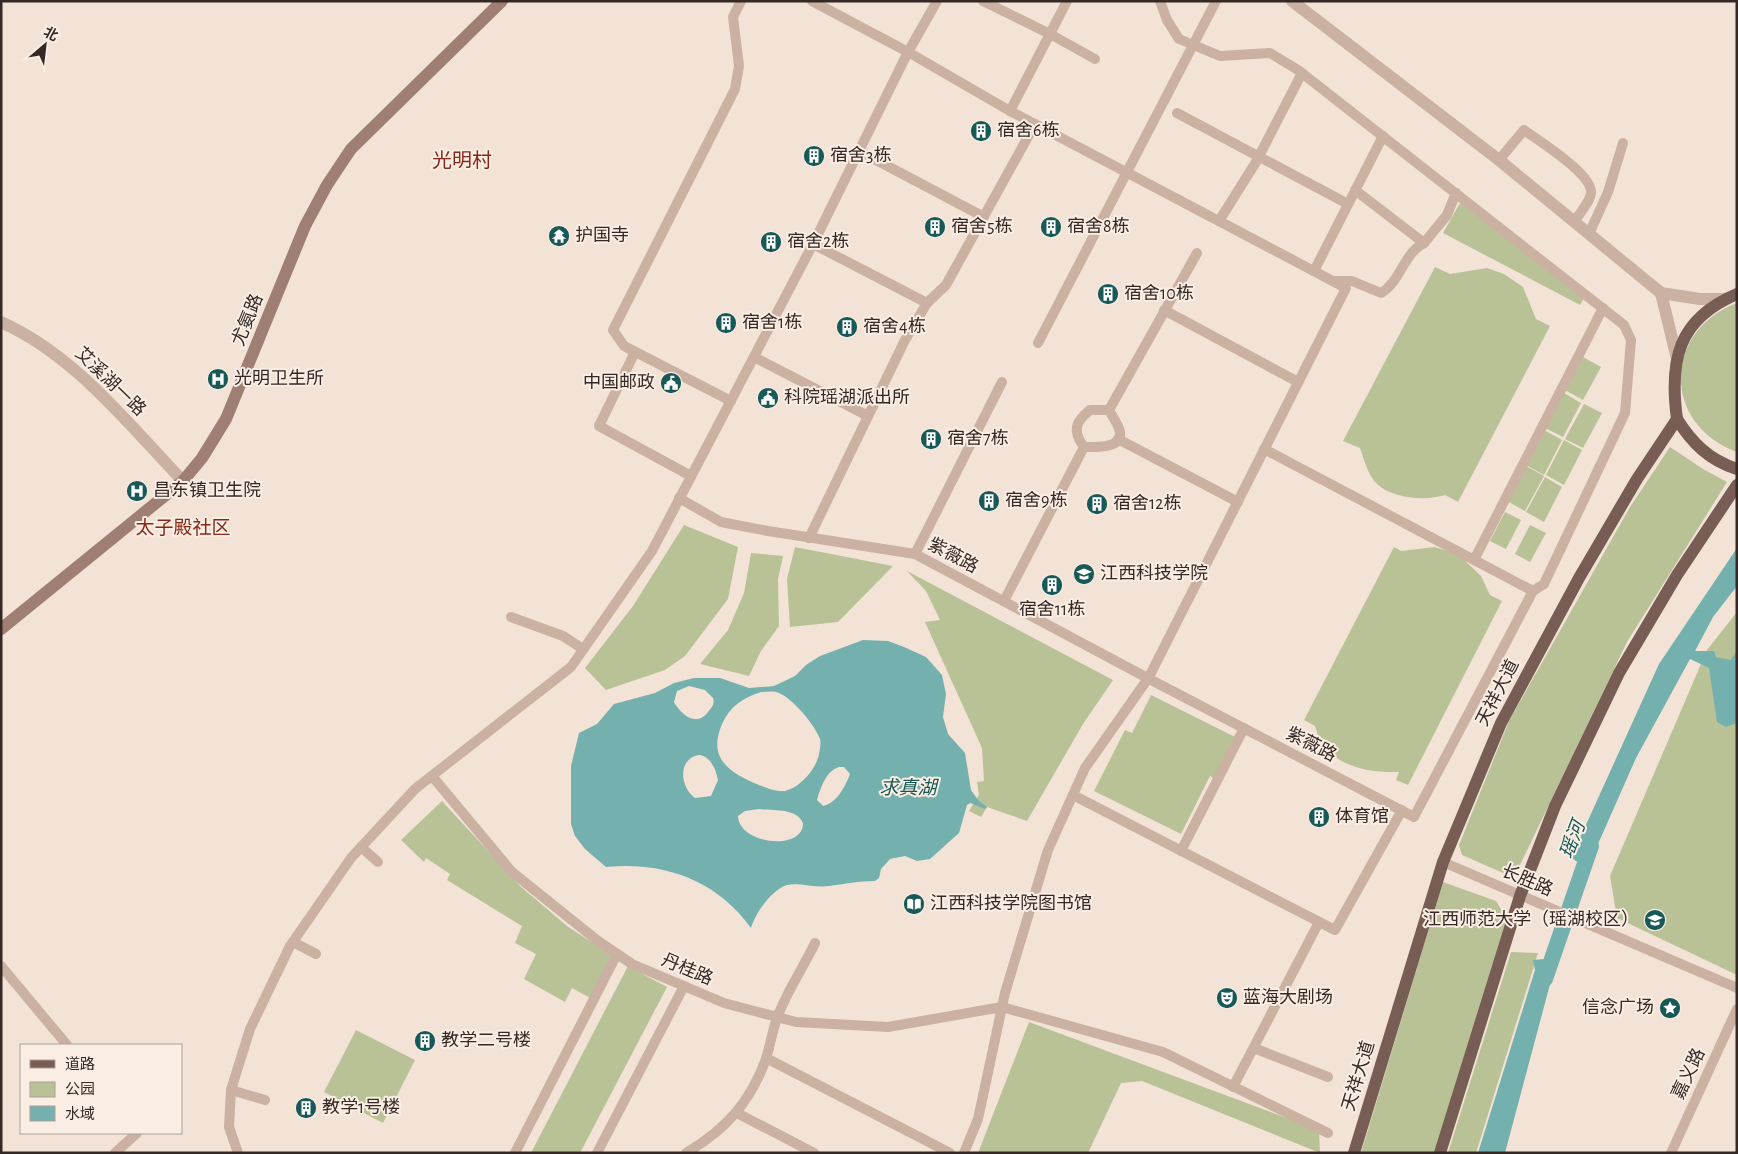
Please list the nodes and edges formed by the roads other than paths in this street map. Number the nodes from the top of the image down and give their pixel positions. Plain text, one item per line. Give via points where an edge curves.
1 (502, 1) edge
2 (741, 1) edge
3 (812, 1) edge
4 (937, 1) edge
5 (983, 1) edge
6 (1067, 1) edge
7 (1160, 1) edge
8 (1216, 1) edge
9 (1292, 1) edge
10 (1050, 34) junction
11 (1193, 45) junction
12 (908, 52) junction
13 (1094, 60) dead end
14 (1302, 73) junction
15 (1010, 110) junction
16 (1177, 113) dead end
17 (1035, 124) junction
18 (1383, 136) junction
19 (1623, 143) dead end
20 (859, 151) junction
21 (1258, 157) junction
22 (1499, 160) junction
23 (1128, 173) junction
24 (1355, 190) junction
25 (1456, 193) junction
26 (1348, 204) junction
27 (984, 217) junction
28 (1219, 221) junction
29 (1574, 222) junction
30 (1589, 234) junction
31 (1424, 243) junction
32 (813, 244) junction
33 (1198, 253) dead end
34 (1314, 271) junction
35 (1334, 281) junction
36 (1661, 293) junction
37 (1732, 296) edge
38 (927, 304) junction
39 (1603, 308) junction
40 (1164, 310) junction
41 (1, 322) edge
42 (1038, 343) dead end
43 (635, 352) junction
44 (754, 357) junction
45 (1677, 359) junction
46 (1002, 382) dead end
47 (1298, 382) junction
48 (731, 401) junction
49 (1109, 410) junction
50 (868, 416) junction
51 (1677, 419) junction
52 (1118, 439) junction
53 (1084, 447) junction
54 (1264, 449) junction
55 (1737, 469) edge
56 (692, 476) junction
57 (183, 481) junction
58 (1737, 485) edge
59 (679, 498) junction
60 (1238, 502) junction
61 (809, 538) junction
62 (915, 554) junction
63 (1474, 560) junction
64 (1533, 592) junction
65 (1004, 601) junction
66 (511, 616) dead end
67 (1, 629) edge
68 (583, 649) junction
69 (1148, 678) junction
70 (1244, 728) junction
71 (432, 776) junction
72 (1073, 795) junction
73 (1402, 810) junction
74 (361, 847) junction
75 (1181, 851) junction
76 (378, 862) dead end
77 (1444, 862) junction
78 (1520, 896) junction
79 (1319, 922) junction
80 (292, 942) junction
81 (815, 943) dead end
82 (316, 954) dead end
83 (617, 954) junction
84 (1, 966) edge
85 (684, 986) junction
86 (1737, 988) edge
87 (1002, 1007) junction
88 (1737, 1009) edge
89 (778, 1017) junction
90 (66, 1044) edge
91 (1254, 1048) junction
92 (766, 1058) junction
93 (1328, 1077) dead end
94 (1233, 1087) junction
95 (231, 1090) junction
96 (265, 1100) dead end
97 (737, 1113) junction
98 (1328, 1133) dead end
99 (136, 1134) edge
100 (810, 1152) edge
101 (115, 1153) edge
102 (238, 1153) edge
103 (515, 1153) edge
104 (598, 1153) edge
105 (686, 1153) edge
106 (950, 1153) edge
107 (964, 1153) edge
108 (1354, 1153) edge
109 (1440, 1153) edge
110 (1671, 1153) edge

1 - 57 main road, 尤氨路 via 352,149 327,185 305,226 226,418 202,458
2 - 43 street via 733,17 740,66 735,89 613,330 624,346
3 - 12 street
4 - 12 street
5 - 10 street
6 - 10 street
7 - 11 street via 1179,39
8 - 11 street
9 - 22 street
10 - 13 street
10 - 15 street
11 - 14 street via 1220,56 1270,53
11 - 23 street
12 - 15 street
12 - 20 street
14 - 18 street
14 - 21 street
15 - 17 street
16 - 21 street
17 - 23 street
17 - 27 street
18 - 24 street
18 - 25 street
19 - 30 street via 1608,192
20 - 27 street
20 - 32 street
21 - 26 street
21 - 28 street
22 - 29 street
22 - 29 street via 1524,130 1581,173 1590,186 1591,194
23 - 28 street
23 - 42 street
24 - 26 street
24 - 31 street
25 - 31 street via 1448,215
25 - 39 street
26 - 34 street
27 - 38 street via 946,285
28 - 34 street
29 - 30 street
30 - 36 street
31 - 35 street via 1414,248 1390,288 1381,293 1352,281
32 - 38 street
32 - 44 street
33 - 40 street
34 - 35 street
35 - 47 street via 1346,288
36 - 37 street via 1700,299
36 - 45 street
37 - 45 main road via 1702,314 1683,336
38 - 50 street via 905,340
39 - 63 street
39 - 64 street via 1624,325 1632,340 1625,413 1544,584
40 - 47 street
40 - 49 street
41 - 57 street, 艾溪湖一路 via 58,356
43 - 48 street
43 - 56 street via 599,426
44 - 48 street
44 - 50 street
45 - 51 main road via 1674,397
46 - 62 street
47 - 54 street
48 - 56 street
49 - 52 street via 1120,431
49 - 53 street via 1090,410 1078,419 1075,428
50 - 61 street
51 - 55 main road via 1688,438 1709,456
51 - 77 main road, 天祥大道 via 1578,578 1501,723
52 - 53 street via 1104,446
52 - 60 street
53 - 65 street
54 - 60 street
54 - 63 street
56 - 59 street
57 - 67 main road, 尤氨路
58 - 78 main road via 1677,575 1619,673 1555,806
59 - 61 street, 紫薇路 via 722,522
59 - 68 street via 652,551
60 - 69 street
61 - 62 street, 紫薇路
62 - 65 street, 紫薇路
63 - 64 street
64 - 73 street via 1414,817
65 - 69 street, 紫薇路
66 - 68 street via 563,636
68 - 71 street via 571,667
69 - 70 street, 紫薇路
69 - 72 street via 1085,768
70 - 73 street, 紫薇路
70 - 75 street
71 - 74 street via 415,789
71 - 83 street, 丹桂路 via 512,872
72 - 75 street
72 - 87 street via 1048,850
73 - 79 street via 1335,930
74 - 76 street
74 - 80 street
75 - 79 street
77 - 78 street, 长胜路
77 - 108 main road, 天祥大道
78 - 86 street, 长胜路
78 - 109 main road
79 - 91 street
80 - 82 street
80 - 95 street via 250,1029
81 - 89 street
83 - 85 street, 丹桂路 via 632,964
83 - 103 street
84 - 90 street
85 - 89 street, 丹桂路 via 724,1003
85 - 104 street
87 - 89 street, 丹桂路 via 888,1027 796,1022
87 - 94 street via 1163,1052
87 - 107 street via 978,1119
88 - 110 street, 嘉义路
89 - 92 street
91 - 93 street
91 - 94 street
92 - 97 street
92 - 106 street
94 - 98 street
95 - 96 street
95 - 102 street via 229,1127
97 - 100 street
97 - 105 street via 712,1138
99 - 101 street

